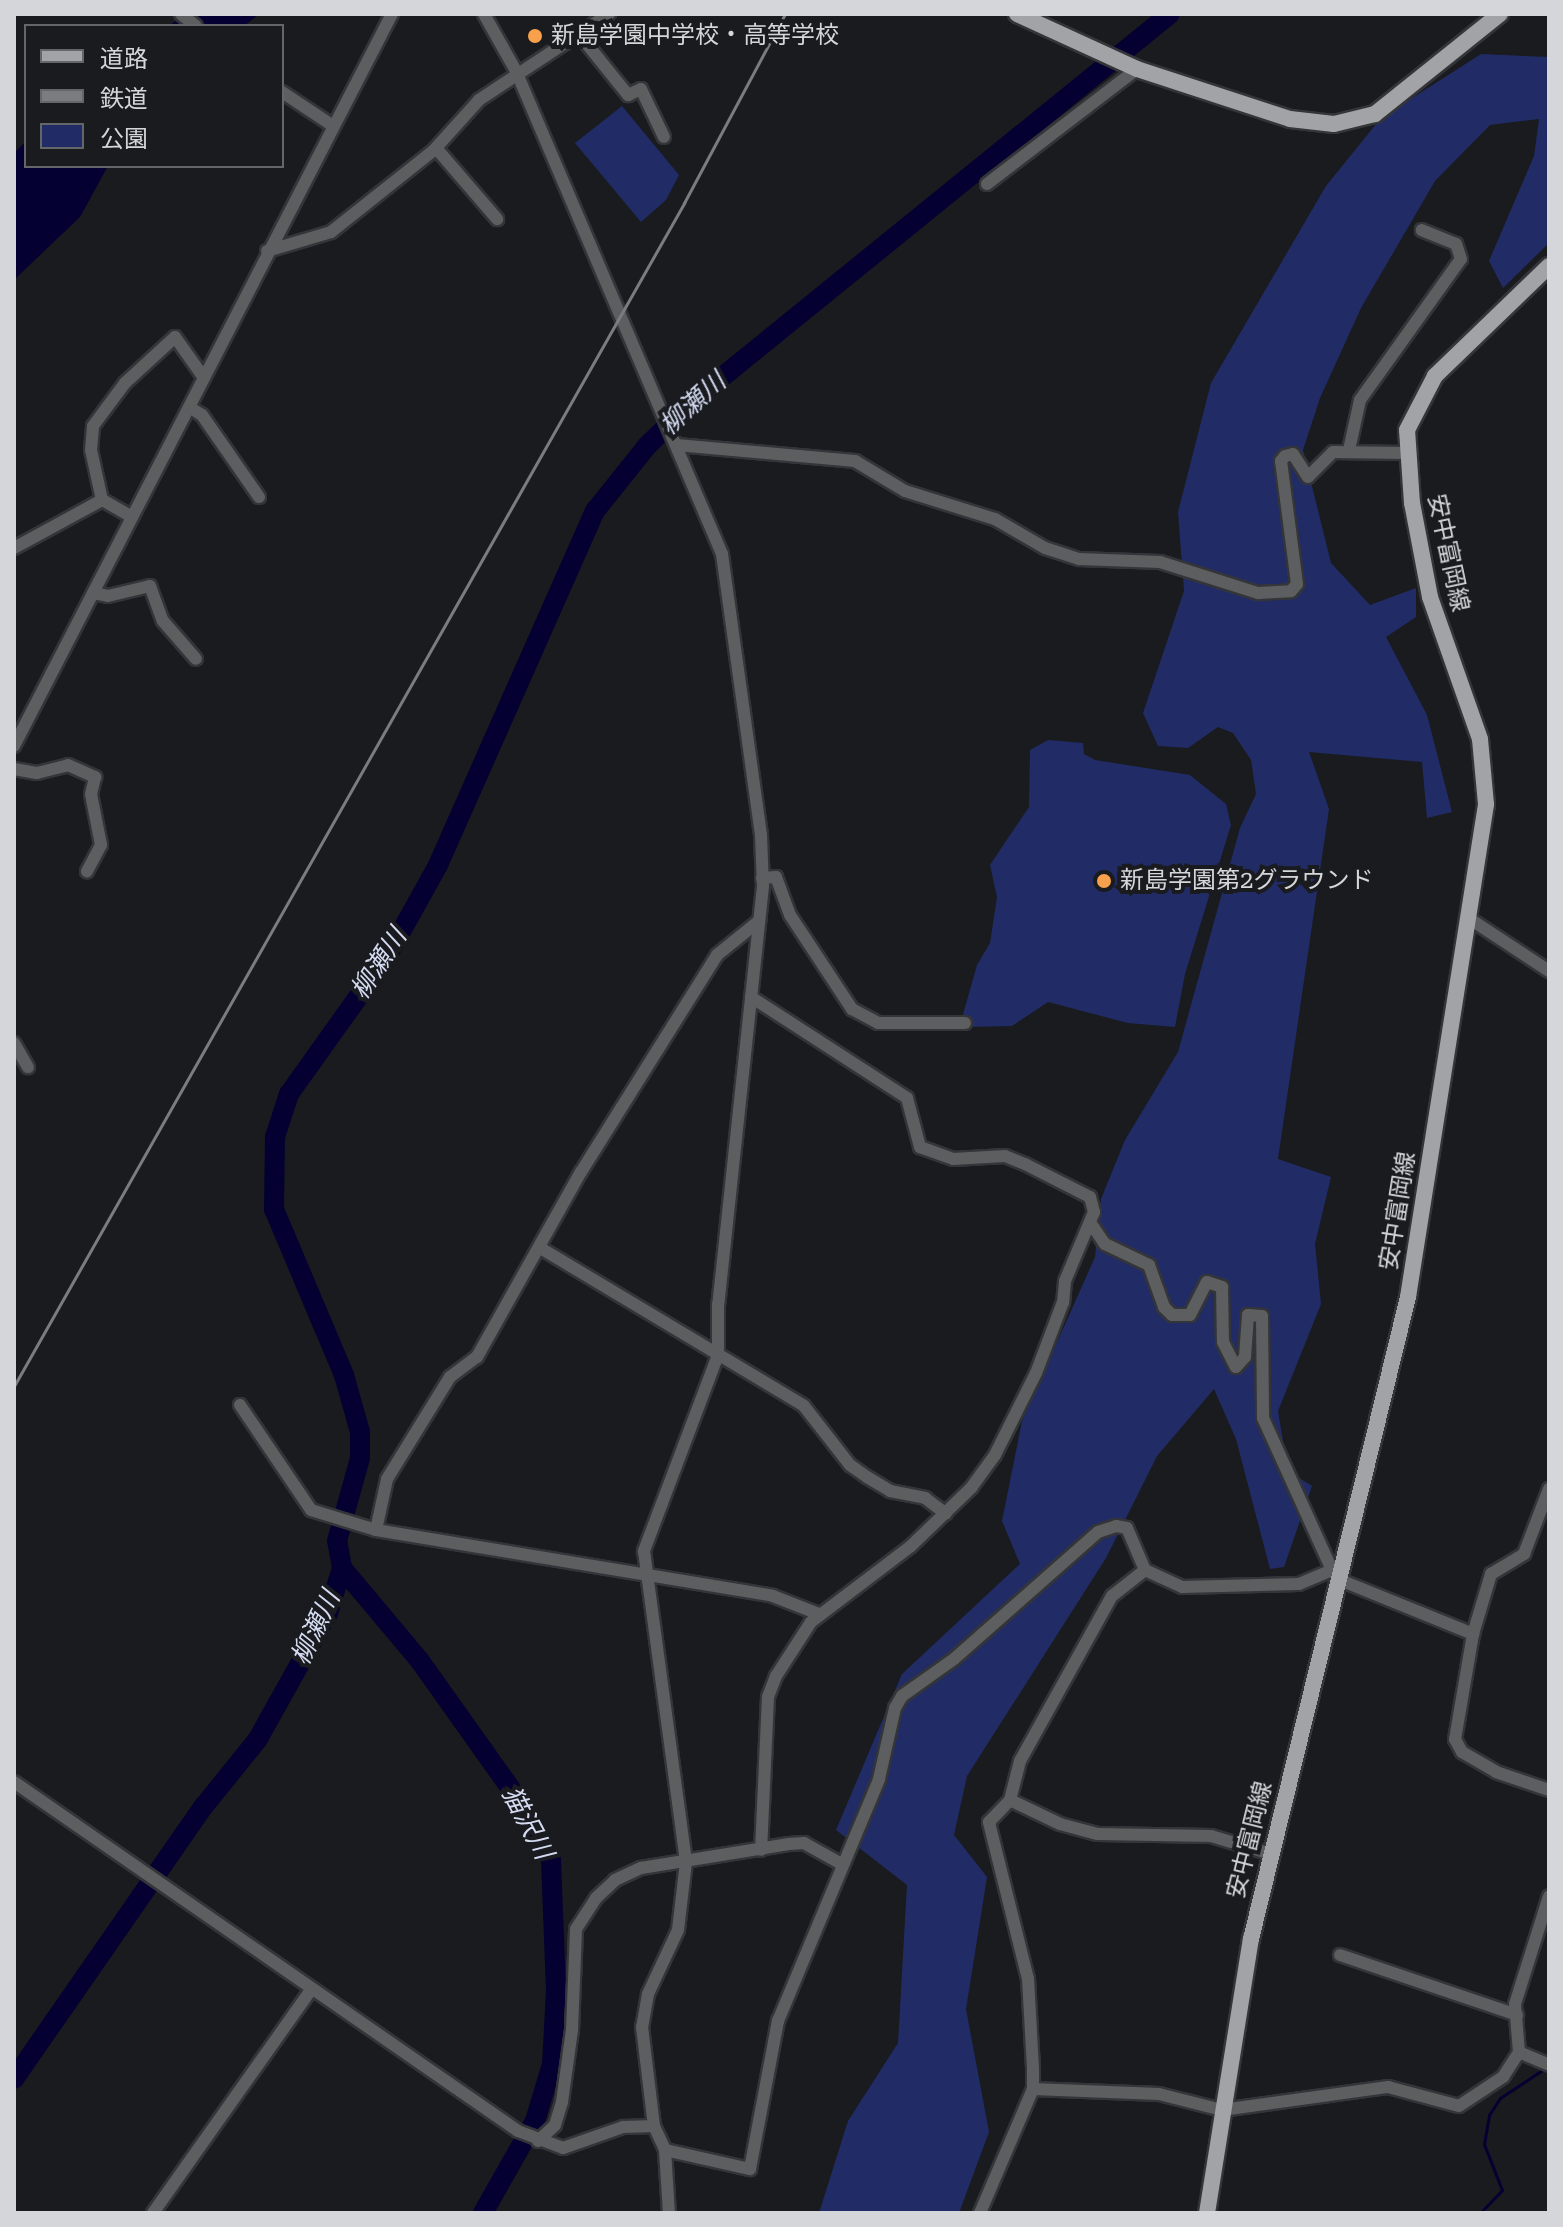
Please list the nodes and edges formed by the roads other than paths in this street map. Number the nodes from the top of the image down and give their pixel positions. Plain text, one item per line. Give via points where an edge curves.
1 (392, 14) edge
2 (484, 14) edge
3 (609, 14) edge
4 (1017, 14) edge
5 (1500, 14) edge
6 (578, 33) junction
7 (1135, 68) junction
8 (516, 71) junction
9 (284, 93) edge
10 (333, 126) junction
11 (664, 137) dead end
12 (436, 148) junction
13 (987, 184) dead end
14 (497, 219) dead end
15 (1422, 230) dead end
16 (267, 251) junction
17 (1549, 266) edge
18 (204, 378) junction
19 (189, 407) junction
20 (675, 442) junction
21 (1349, 450) junction
22 (1406, 453) junction
23 (259, 497) dead end
24 (102, 500) junction
25 (132, 517) junction
26 (14, 548) edge
27 (93, 593) junction
28 (196, 659) dead end
29 (14, 746) edge
30 (14, 769) edge
31 (87, 871) dead end
32 (762, 878) junction
33 (1470, 919) junction
34 (759, 921) junction
35 (1549, 971) edge
36 (751, 997) junction
37 (965, 1023) dead end
38 (14, 1043) edge
39 (28, 1067) dead end
40 (1092, 1225) junction
41 (542, 1249) junction
42 (718, 1355) junction
43 (240, 1405) dead end
44 (1549, 1489) edge
45 (946, 1514) junction
46 (371, 1527) junction
47 (1145, 1570) junction
48 (1336, 1575) junction
49 (646, 1577) junction
50 (819, 1614) junction
51 (1473, 1634) junction
52 (15, 1787) edge
53 (1549, 1790) edge
54 (1010, 1800) junction
55 (761, 1850) junction
56 (1271, 1854) junction
57 (686, 1862) junction
58 (840, 1863) junction
59 (1549, 1896) edge
60 (1340, 1955) dead end
61 (310, 1991) junction
62 (1517, 2015) junction
63 (1519, 2052) junction
64 (1549, 2065) edge
65 (1033, 2089) junction
66 (1222, 2110) junction
67 (654, 2126) junction
68 (536, 2140) junction
69 (665, 2150) junction
70 (153, 2213) edge
71 (669, 2213) edge
72 (980, 2213) edge
73 (1207, 2213) edge

1 - 10 street
2 - 8 street
3 - 6 street
4 - 7 main road
5 - 7 main road via 1375,114 1334,124 1290,119
6 - 8 street
6 - 11 street via 628,95 641,89
7 - 13 street
8 - 12 street via 479,100
8 - 20 street
9 - 10 street
10 - 16 street
12 - 14 street
12 - 16 street via 331,232
15 - 21 street via 1456,244 1461,259 1360,400
16 - 18 street
17 - 22 main road, 安中富岡線 via 1435,376 1414,410
18 - 19 street
18 - 24 street via 175,337 125,383 93,426 91,450
19 - 23 street via 202,415
19 - 25 street
20 - 21 street via 855,461 905,491 995,519 1045,548 1125,565 1160,562 1258,593 1291,591 1297,584 1281,461 1293,454 1308,477 1333,452
20 - 32 street via 722,554 761,835
21 - 22 street
22 - 33 main road, 安中富岡線 via 1430,597 1485,759 1486,804
24 - 25 street
24 - 26 street
25 - 27 street
27 - 28 street via 108,596 150,586 163,621
27 - 29 street
30 - 31 street via 37,773 68,765 95,777 91,794 101,845
32 - 34 street
32 - 37 street via 776,877 790,915 852,1009 878,1023
33 - 35 street
33 - 48 main road, 安中富岡線 via 1408,1297
34 - 36 street
34 - 41 street via 708,967 581,1172
36 - 40 street via 907,1098 920,1147 953,1159 1005,1156 1025,1164 1090,1197
36 - 42 street via 718,1304
38 - 39 street
40 - 45 street via 1065,1281 1063,1302 1015,1421 972,1487
40 - 48 street via 1105,1244 1149,1265 1172,1315 1190,1315 1207,1282 1222,1287 1223,1342 1236,1367 1245,1357 1248,1315 1262,1316 1263,1418
41 - 42 street
41 - 46 street via 477,1357 450,1377 387,1479
42 - 45 street via 804,1406 850,1465 890,1491 925,1498
42 - 49 street via 644,1551
43 - 46 street via 302,1503
44 - 51 street via 1524,1554 1491,1574
45 - 50 street
46 - 49 street
47 - 48 street via 1182,1587 1253,1589
47 - 54 street via 1112,1596 1020,1761
47 - 58 street via 1127,1528 1098,1532 954,1659 902,1696 879,1779
48 - 51 street
48 - 56 main road, 安中富岡線
49 - 50 street via 773,1596
49 - 57 street
50 - 55 street via 776,1676 768,1697
51 - 53 street via 1455,1739 1462,1752 1496,1772
52 - 61 street
54 - 56 street via 1060,1824 1098,1834 1211,1836
54 - 65 street via 989,1822 1028,1979
55 - 57 street
55 - 58 street via 804,1843
56 - 66 main road, 安中富岡線
57 - 67 street via 678,1930 648,1994 642,2027
57 - 68 street via 628,1873 581,1915 562,2102 555,2125
58 - 69 street via 834,1892 778,2021 750,2169
59 - 62 street via 1515,2004
60 - 62 street
61 - 68 street
61 - 70 street
62 - 63 street
63 - 64 street
63 - 66 street via 1503,2077 1459,2106 1388,2087
65 - 66 street via 1159,2094
65 - 72 street
66 - 73 main road, 安中富岡線
67 - 68 street via 623,2127 563,2148
67 - 69 street
69 - 71 street

